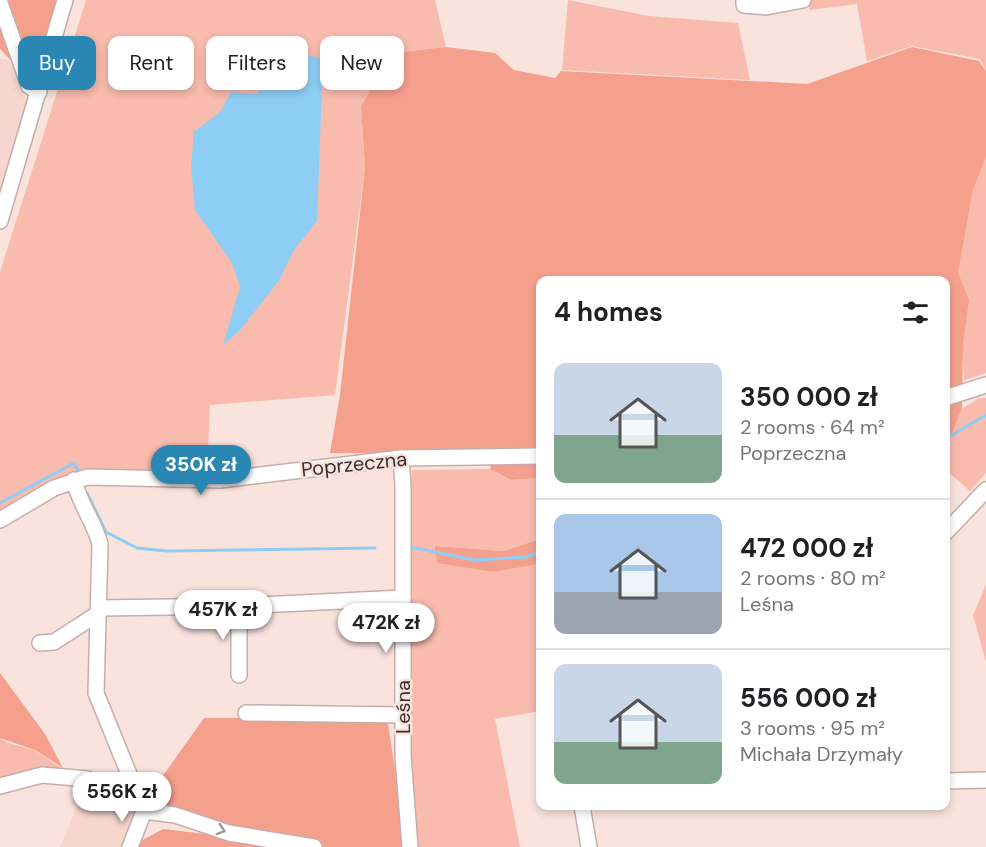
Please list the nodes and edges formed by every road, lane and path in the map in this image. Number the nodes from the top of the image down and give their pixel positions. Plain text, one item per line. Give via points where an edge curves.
1 (65, 0) edge
2 (803, 0) edge
3 (744, 2) edge
4 (0, 3) edge
5 (39, 92) junction
6 (0, 220) edge
7 (986, 385) edge
8 (950, 396) edge
9 (536, 456) edge
10 (400, 458) junction
11 (74, 480) junction
12 (986, 490) edge
13 (0, 520) edge
14 (950, 528) edge
15 (403, 598) junction
16 (239, 606) junction
17 (99, 611) junction
18 (40, 644) dead end
19 (239, 675) dead end
20 (246, 713) dead end
21 (403, 715) junction
22 (88, 779) dead end
23 (986, 780) edge
24 (950, 781) edge
25 (0, 786) edge
26 (583, 810) edge
27 (144, 811) junction
28 (130, 847) edge
29 (314, 847) edge
30 (410, 847) edge
31 (589, 847) edge

1 - 5 street
2 - 3 street via 766,7
4 - 5 street via 29,86
5 - 6 street
7 - 8 street
9 - 10 street, Poprzeczna
10 - 11 street, Poprzeczna via 220,480
10 - 15 street, Leśna
11 - 13 street, Poprzeczna
11 - 17 street via 77,496 100,544
12 - 14 street
15 - 16 street
15 - 21 street, Leśna
16 - 17 street
16 - 19 street
17 - 18 street via 54,642
17 - 27 street via 96,693
20 - 21 street
21 - 30 street, Leśna
22 - 25 street via 42,775
23 - 24 street
26 - 31 street
27 - 28 street
27 -> 29 street via 175,815 229,833

